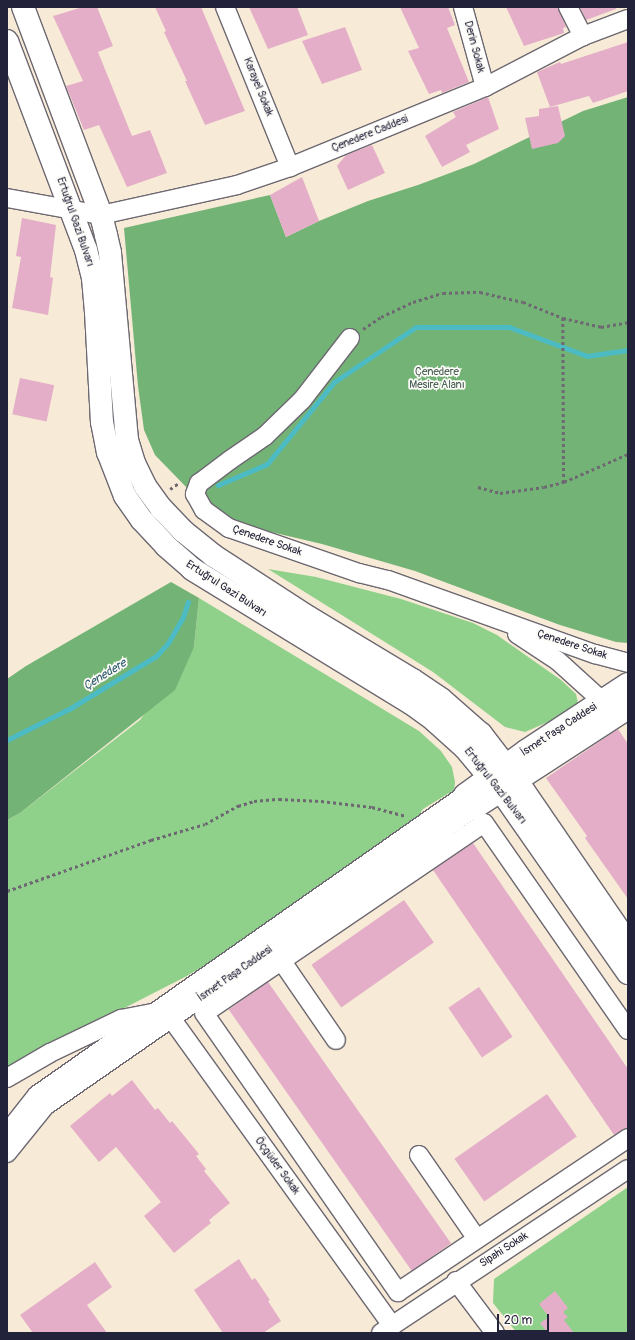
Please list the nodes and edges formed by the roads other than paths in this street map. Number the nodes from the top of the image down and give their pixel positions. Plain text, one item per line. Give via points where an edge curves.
1 (23, 7) edge
2 (225, 7) edge
3 (463, 7) edge
4 (568, 7) edge
5 (628, 19) edge
6 (583, 36) junction
7 (7, 41) edge
8 (485, 87) junction
9 (290, 167) junction
10 (7, 198) edge
11 (72, 210) junction
12 (101, 215) junction
13 (350, 338) road end
14 (493, 618) junction
15 (628, 662) edge
16 (628, 684) edge
17 (616, 708) edge
18 (473, 741) junction
19 (530, 760) junction
20 (503, 779) junction
21 (470, 801) junction
22 (535, 823) junction
23 (628, 943) edge
24 (281, 960) junction
25 (628, 973) edge
26 (164, 1015) junction
27 (628, 1030) edge
28 (336, 1040) dead end
29 (7, 1078) edge
30 (7, 1133) edge
31 (628, 1138) edge
32 (7, 1153) edge
33 (419, 1156) dead end
34 (628, 1169) edge
35 (477, 1239) junction
36 (456, 1282) junction
37 (386, 1329) edge
38 (495, 1333) edge

1 - 12 main road, Ertuğrul Gazi Bulvarı
2 - 9 street, Karayel Sokak
3 - 8 street, Derin Sokak
4 - 6 street
5 - 6 street, Çenedere Caddesi
6 - 8 street, Çenedere Caddesi
7 - 11 main road, Ertuğrul Gazi Bulvarı
8 - 9 street, Çenedere Caddesi
9 - 12 street, Çenedere Caddesi via 237,185
10 - 11 street
11 - 12 street
11 - 18 main road, Ertuğrul Gazi Bulvarı via 93,278 102,422 108,452 122,490 137,513 166,546 192,569 411,703 434,720
12 - 18 main road, Ertuğrul Gazi Bulvarı via 110,253 127,440 145,486 183,531 214,556 441,699
13 - 14 street, Çenedere Sokak via 302,400 265,436 199,483 195,494 204,510 229,528 359,573 388,580
14 - 15 street, Çenedere Sokak via 595,654
14 - 17 street, Çenedere Sokak via 558,661
16 - 17 main road, İsmet Paşa Caddesi
17 - 19 main road, İsmet Paşa Caddesi
18 - 19 main road via 504,746
18 - 20 main road, Ertuğrul Gazi Bulvarı
18 - 21 main road
19 - 20 main road, İsmet Paşa Caddesi
19 - 22 main road
20 - 21 main road, İsmet Paşa Caddesi
20 - 22 main road, Ertuğrul Gazi Bulvarı
21 - 22 main road
21 - 26 street, İsmet Paşa Caddesi
21 - 26 street, İsmet Paşa Caddesi via 427,822
22 - 23 main road, Ertuğrul Gazi Bulvarı
22 - 25 main road, Ertuğrul Gazi Bulvarı
24 - 27 street via 484,822
24 - 28 street
24 - 35 street via 204,1013 398,1292
26 - 29 street via 121,1019 50,1053
26 - 30 street, İsmet Paşa Caddesi via 37,1095
26 - 32 street, İsmet Paşa Caddesi via 45,1106
26 - 37 street, Öçgüder Sokak
31 - 35 street
33 - 35 street
34 - 36 street, Sipahi Sokak
36 - 37 street, Sipahi Sokak
36 - 38 street

